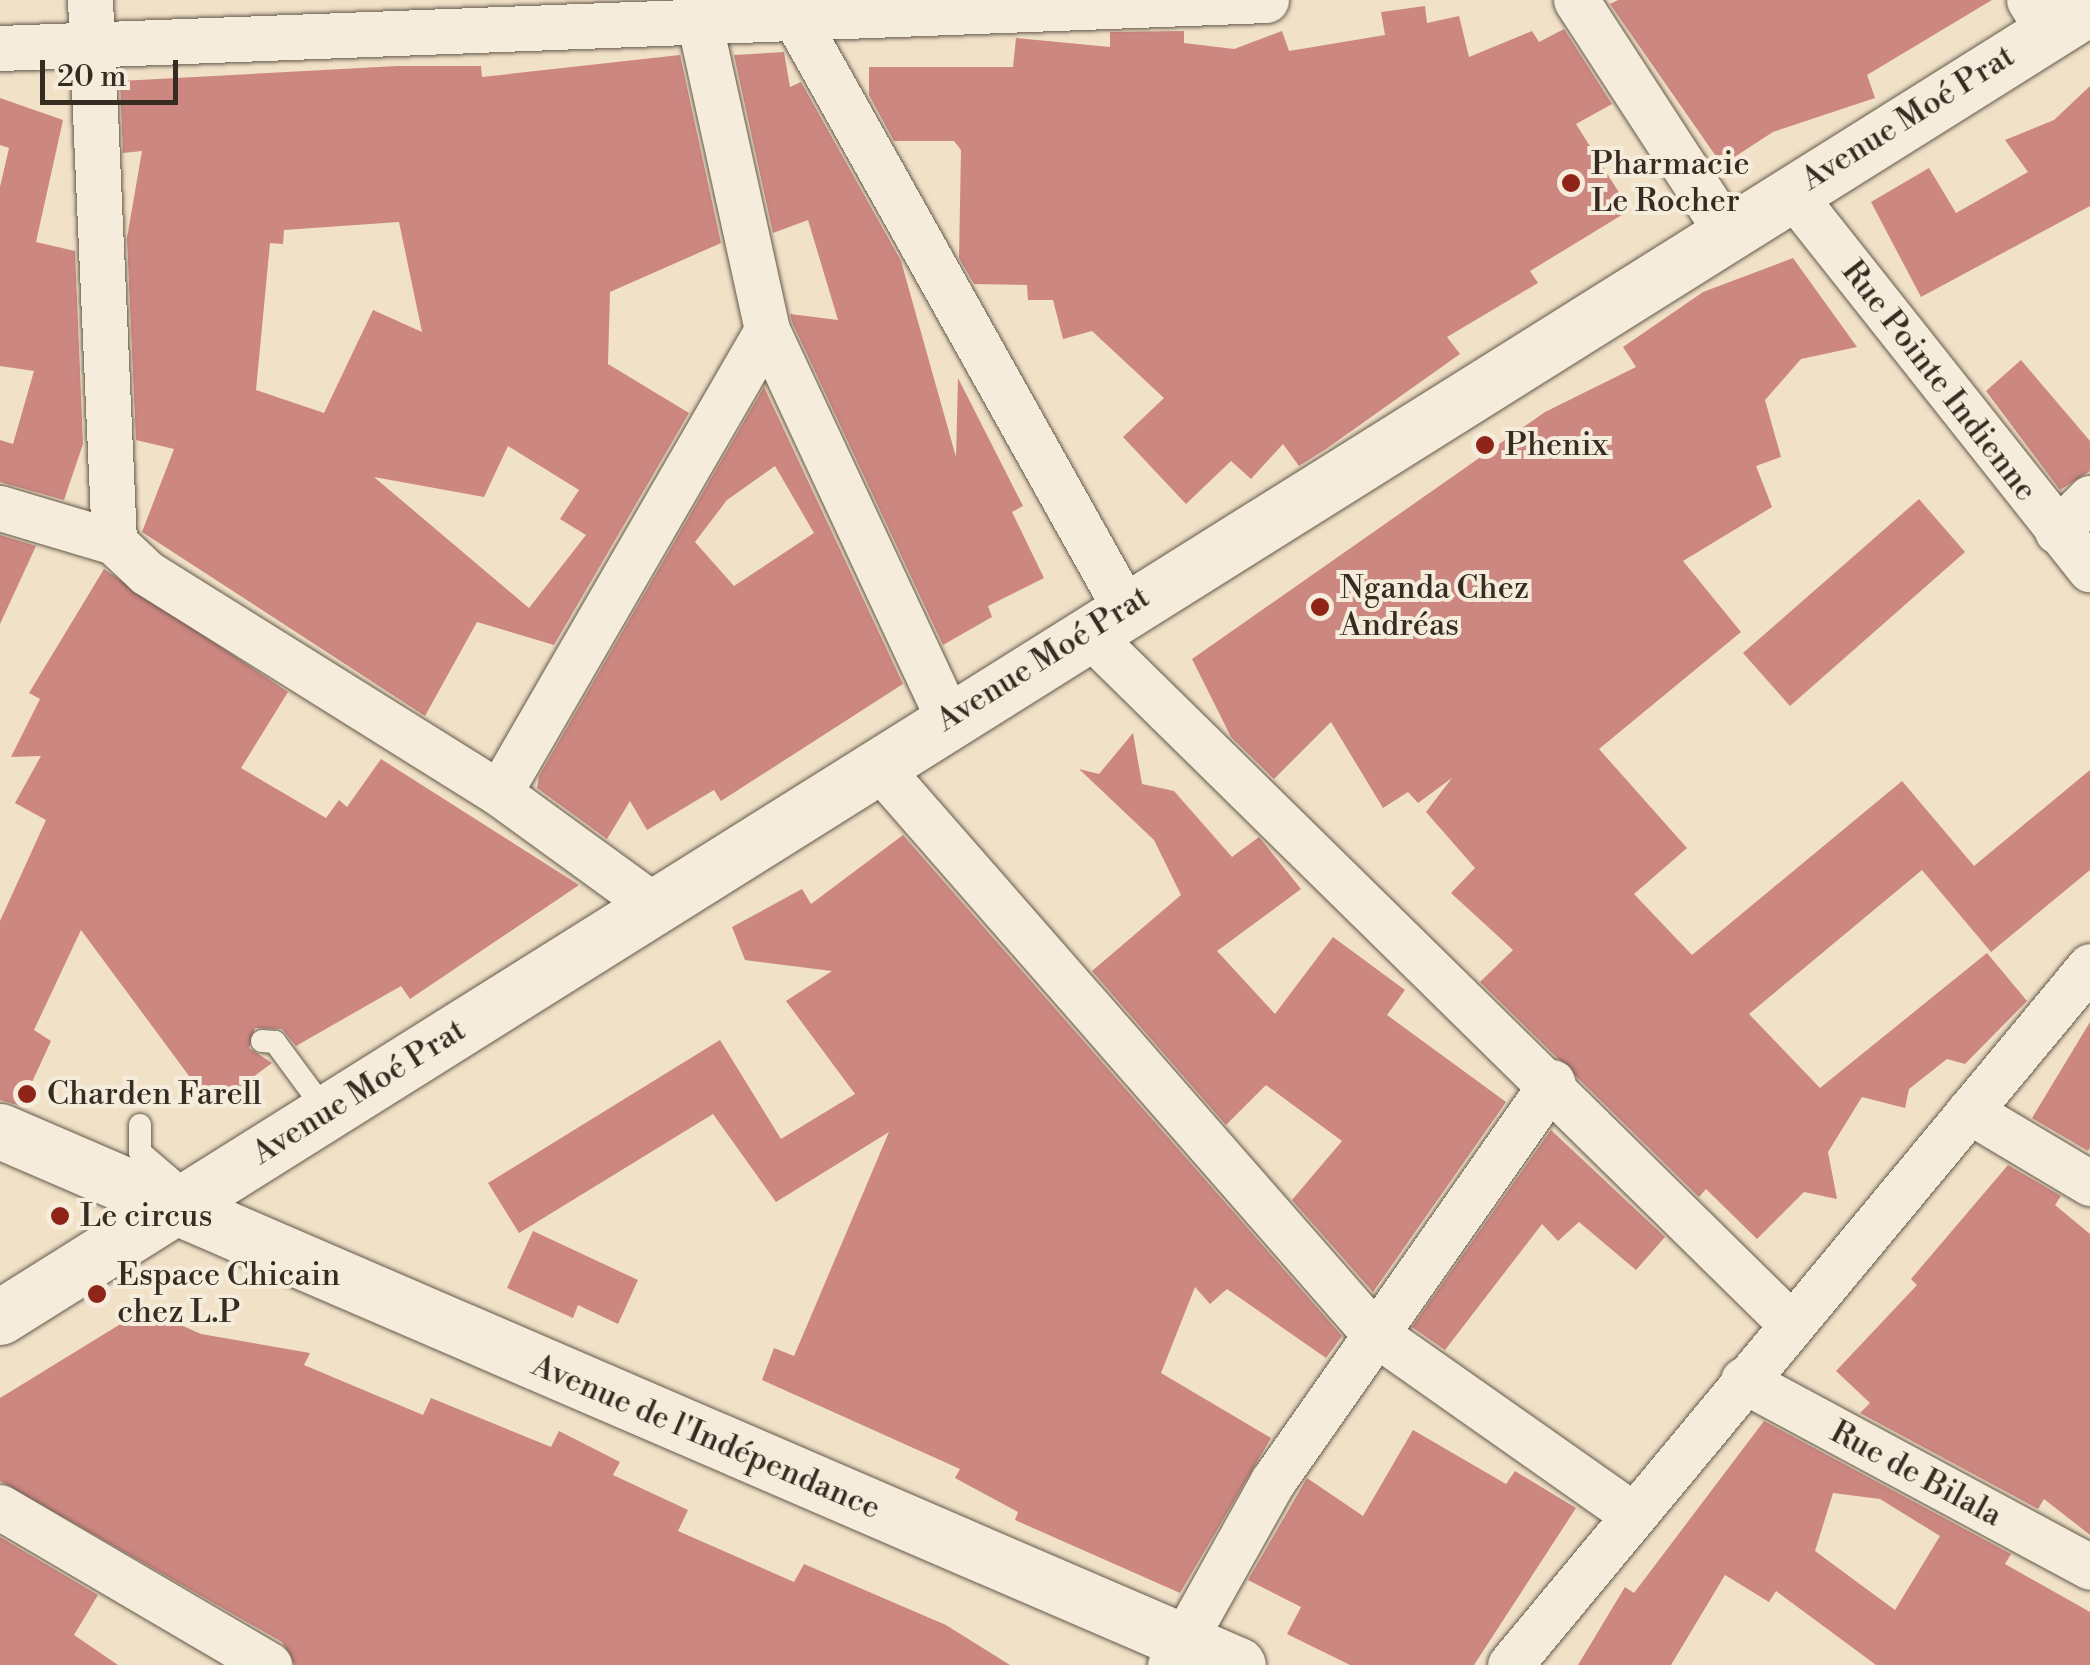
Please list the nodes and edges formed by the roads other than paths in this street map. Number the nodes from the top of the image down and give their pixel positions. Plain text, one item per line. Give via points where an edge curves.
1 (90, 0) edge
2 (1266, 0) edge
3 (1576, 0) edge
4 (1016, 7) edge
5 (2056, 13) edge
6 (534, 15) edge
7 (798, 23) junction
8 (700, 25) junction
9 (92, 44) junction
10 (0, 48) edge
11 (1790, 191) junction
12 (1726, 231) junction
13 (767, 330) junction
14 (2090, 498) edge
15 (0, 508) edge
16 (2057, 532) junction
17 (114, 542) junction
18 (2090, 570) edge
19 (1107, 621) junction
20 (948, 718) junction
21 (876, 765) junction
22 (499, 793) junction
23 (652, 904) junction
24 (2090, 966) edge
25 (262, 1041) dead end
26 (1552, 1082) junction
27 (1969, 1111) junction
28 (328, 1114) junction
29 (140, 1125) dead end
30 (0, 1131) edge
31 (2090, 1183) edge
32 (183, 1203) junction
33 (0, 1317) edge
34 (1790, 1324) junction
35 (1372, 1331) junction
36 (1743, 1380) junction
37 (0, 1507) edge
38 (1632, 1514) junction
39 (2090, 1568) edge
40 (1176, 1653) edge
41 (268, 1665) edge
42 (1238, 1665) edge
43 (1510, 1665) edge

1 - 9 street
2 - 4 street
3 - 12 street
4 - 7 street
5 - 11 street, Avenue Moé Prat
6 - 8 street
6 - 9 street
7 - 8 street
7 - 19 street
8 - 13 street
9 - 10 street
9 - 17 street
11 - 12 street, Avenue Moé Prat
11 - 16 street, Rue Pointe Indienne
12 - 19 street, Avenue Moé Prat
13 - 20 street
13 - 22 street
14 - 16 street
15 - 17 street
16 - 18 street, Rue Pointe Indienne
17 - 22 street via 146,573
19 - 20 street, Avenue Moé Prat
19 - 26 street
20 - 21 street, Avenue Moé Prat
21 - 23 street, Avenue Moé Prat
21 - 35 street
22 - 23 street
23 - 28 street, Avenue Moé Prat
24 - 27 street
25 - 28 lane via 275,1042
26 - 34 street
26 - 35 street
27 - 31 street
27 - 34 street
28 - 32 street, Avenue Moé Prat
29 - 32 lane via 140,1152
30 - 32 street
32 - 33 street, Avenue Moé Prat
32 - 40 street, Avenue de l'Indépendance
34 - 36 street
35 - 38 street
35 - 40 street
36 - 38 street
36 - 39 street, Rue de Bilala
37 - 41 street
38 - 43 street
40 - 42 street, Avenue de l'Indépendance

